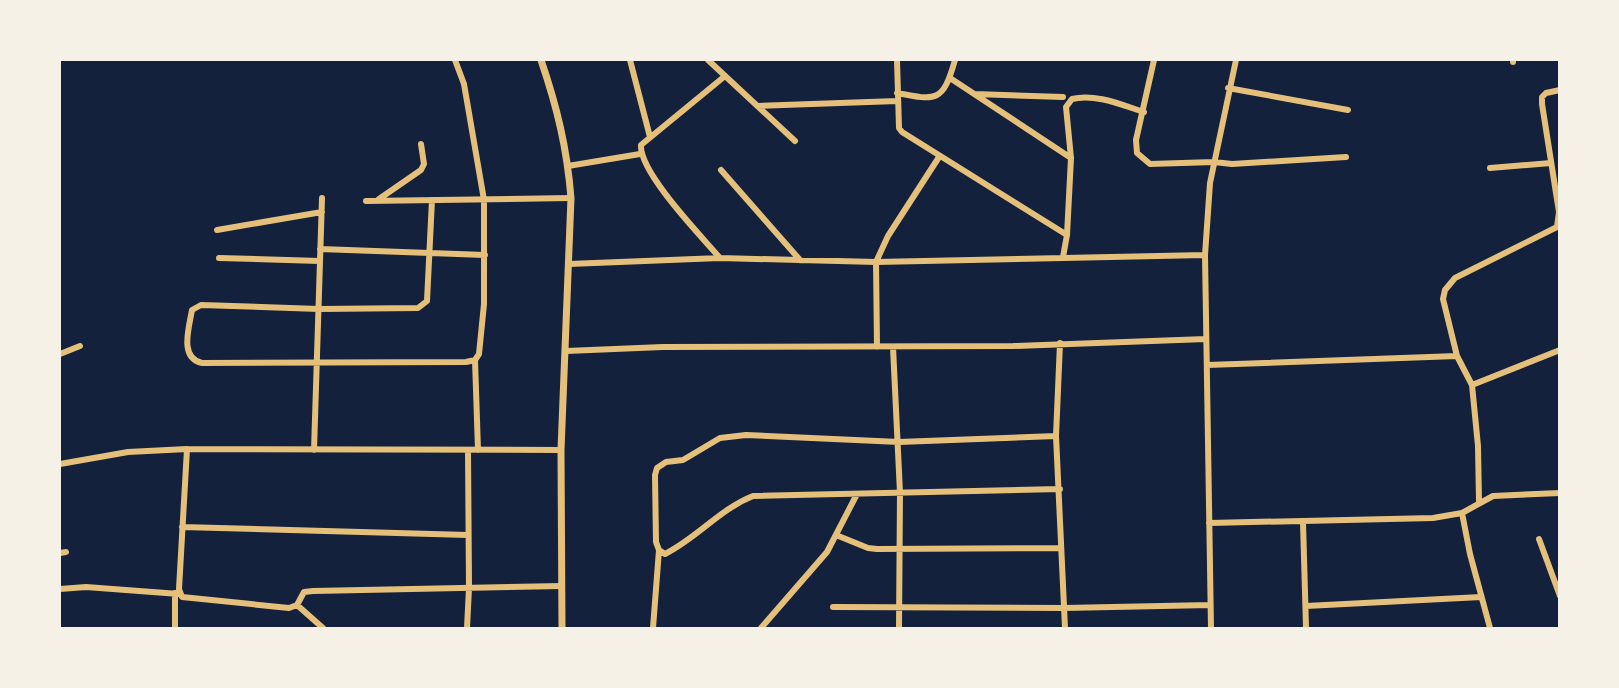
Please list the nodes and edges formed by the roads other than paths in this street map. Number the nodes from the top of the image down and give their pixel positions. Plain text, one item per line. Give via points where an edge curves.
1 (455, 60) edge
2 (541, 60) edge
3 (630, 60) edge
4 (708, 60) edge
5 (897, 60) edge
6 (955, 60) edge
7 (1154, 60) edge
8 (1236, 60) edge
9 (725, 76) junction
10 (950, 78) junction
11 (1228, 88) junction
12 (1559, 90) edge
13 (897, 93) junction
14 (973, 93) junction
15 (1063, 97) dead end
16 (897, 102) junction
17 (758, 106) junction
18 (1348, 110) dead end
19 (1144, 112) junction
20 (650, 137) junction
21 (794, 141) dead end
22 (421, 144) dead end
23 (640, 154) junction
24 (939, 157) junction
25 (1346, 157) dead end
26 (1071, 158) junction
27 (1214, 162) junction
28 (1551, 163) junction
29 (568, 166) junction
30 (1490, 168) dead end
31 (721, 170) dead end
32 (322, 198) dead end
33 (571, 198) junction
34 (432, 200) junction
35 (484, 200) junction
36 (366, 201) dead end
37 (376, 201) junction
38 (322, 212) junction
39 (218, 230) dead end
40 (1067, 235) junction
41 (320, 248) junction
42 (429, 251) junction
43 (485, 255) junction
44 (1205, 255) junction
45 (1063, 257) junction
46 (219, 258) dead end
47 (720, 258) junction
48 (800, 260) junction
49 (320, 261) junction
50 (876, 262) junction
51 (569, 264) junction
52 (318, 309) junction
53 (1206, 339) junction
54 (1060, 343) junction
55 (80, 346) dead end
56 (877, 347) junction
57 (893, 347) junction
58 (1559, 350) edge
59 (566, 351) junction
60 (60, 354) edge
61 (1457, 356) junction
62 (475, 360) junction
63 (317, 364) junction
64 (1207, 365) junction
65 (1472, 385) junction
66 (1056, 436) junction
67 (898, 442) junction
68 (187, 449) junction
69 (314, 450) junction
70 (468, 450) junction
71 (478, 450) junction
72 (561, 450) junction
73 (60, 464) edge
74 (1060, 489) junction
75 (900, 493) junction
76 (1559, 493) edge
77 (857, 494) junction
78 (1479, 502) junction
79 (1462, 513) junction
80 (1303, 522) junction
81 (1209, 523) junction
82 (182, 527) junction
83 (468, 535) junction
84 (836, 535) junction
85 (1539, 539) dead end
86 (900, 547) junction
87 (1061, 548) junction
88 (659, 550) junction
89 (562, 586) junction
90 (469, 588) junction
91 (60, 589) edge
92 (177, 594) junction
93 (1559, 596) edge
94 (1481, 597) junction
95 (298, 604) junction
96 (1210, 605) junction
97 (898, 606) junction
98 (1306, 606) junction
99 (833, 607) dead end
100 (1063, 608) junction
101 (175, 628) edge
102 (323, 628) edge
103 (467, 628) edge
104 (562, 628) edge
105 (653, 628) edge
106 (761, 628) edge
107 (899, 628) edge
108 (1065, 628) edge
109 (1211, 628) edge
110 (1306, 628) edge
111 (1490, 628) edge

1 - 35 street via 464,85
2 - 29 street via 557,106
3 - 20 street
4 - 9 street
5 - 13 street
6 - 10 street
7 - 19 street
8 - 11 street
9 - 17 street
9 - 20 street
10 - 13 street via 943,90 926,99
10 - 14 street
11 - 18 street
11 - 27 street
12 - 28 street via 1542,97
13 - 16 street
14 - 15 street
14 - 26 street
16 - 17 street
16 - 24 street via 902,132
17 - 21 street
19 - 26 street via 1110,102 1072,99 1066,107
19 - 27 street via 1136,140 1141,159 1150,164
20 - 23 street via 641,145
22 - 37 street via 421,170
23 - 29 street
23 - 47 street via 652,177
24 - 40 street
24 - 50 street
25 - 27 street
26 - 40 street
27 - 44 street
28 - 30 street
28 - 61 street via 1557,227 1455,278 1445,290 1443,299
29 - 33 street
31 - 48 street
32 - 38 street
33 - 35 street
33 - 51 street
34 - 35 street
34 - 37 street
34 - 42 street
35 - 43 street
36 - 37 street
38 - 39 street
38 - 41 street
40 - 45 street
41 - 42 street
41 - 49 street
42 - 43 street
42 - 52 street via 424,306
43 - 62 street via 484,304
44 - 45 street
44 - 53 street
45 - 50 street
46 - 49 street
47 - 48 street
47 - 51 street
48 - 50 street
49 - 52 street
50 - 56 street
51 - 59 street
52 - 63 street
52 - 63 street via 201,305 192,310 187,352 202,363
53 - 54 street
53 - 64 street
54 - 57 street
54 - 66 street
55 - 60 street
56 - 57 street
56 - 59 street
57 - 67 street
58 - 65 street
59 - 72 street
61 - 64 street
61 - 65 street
62 - 63 street
62 - 71 street
63 - 69 street
64 - 81 street
65 - 78 street
66 - 67 street
66 - 74 street
67 - 75 street
67 - 88 street via 746,435 720,438 683,460 666,462 654,475
68 - 69 street
68 - 73 street via 128,452
68 - 82 street
69 - 70 street
70 - 71 street
70 - 83 street
71 - 72 street
72 - 89 street
74 - 75 street
74 - 87 street
75 - 77 street
75 - 86 street
76 - 78 street via 1506,494
77 - 84 street
77 - 88 street via 753,496 735,503 674,550 665,554
78 - 79 street
79 - 80 street
79 - 94 street
80 - 81 street
80 - 98 street
81 - 96 street
82 - 83 street
82 - 92 street
83 - 90 street
84 - 86 street via 868,548
84 - 106 street via 815,569
85 - 93 street
86 - 87 street
86 - 97 street
87 - 100 street
88 - 105 street
89 - 90 street
89 - 104 street
90 - 95 street via 313,591 303,592
90 - 103 street
91 - 92 street
92 - 95 street via 289,608
92 - 101 street
94 - 98 street
94 - 111 street
95 - 102 street
96 - 100 street
96 - 109 street
97 - 99 street
97 - 100 street
97 - 107 street
98 - 110 street
100 - 108 street

